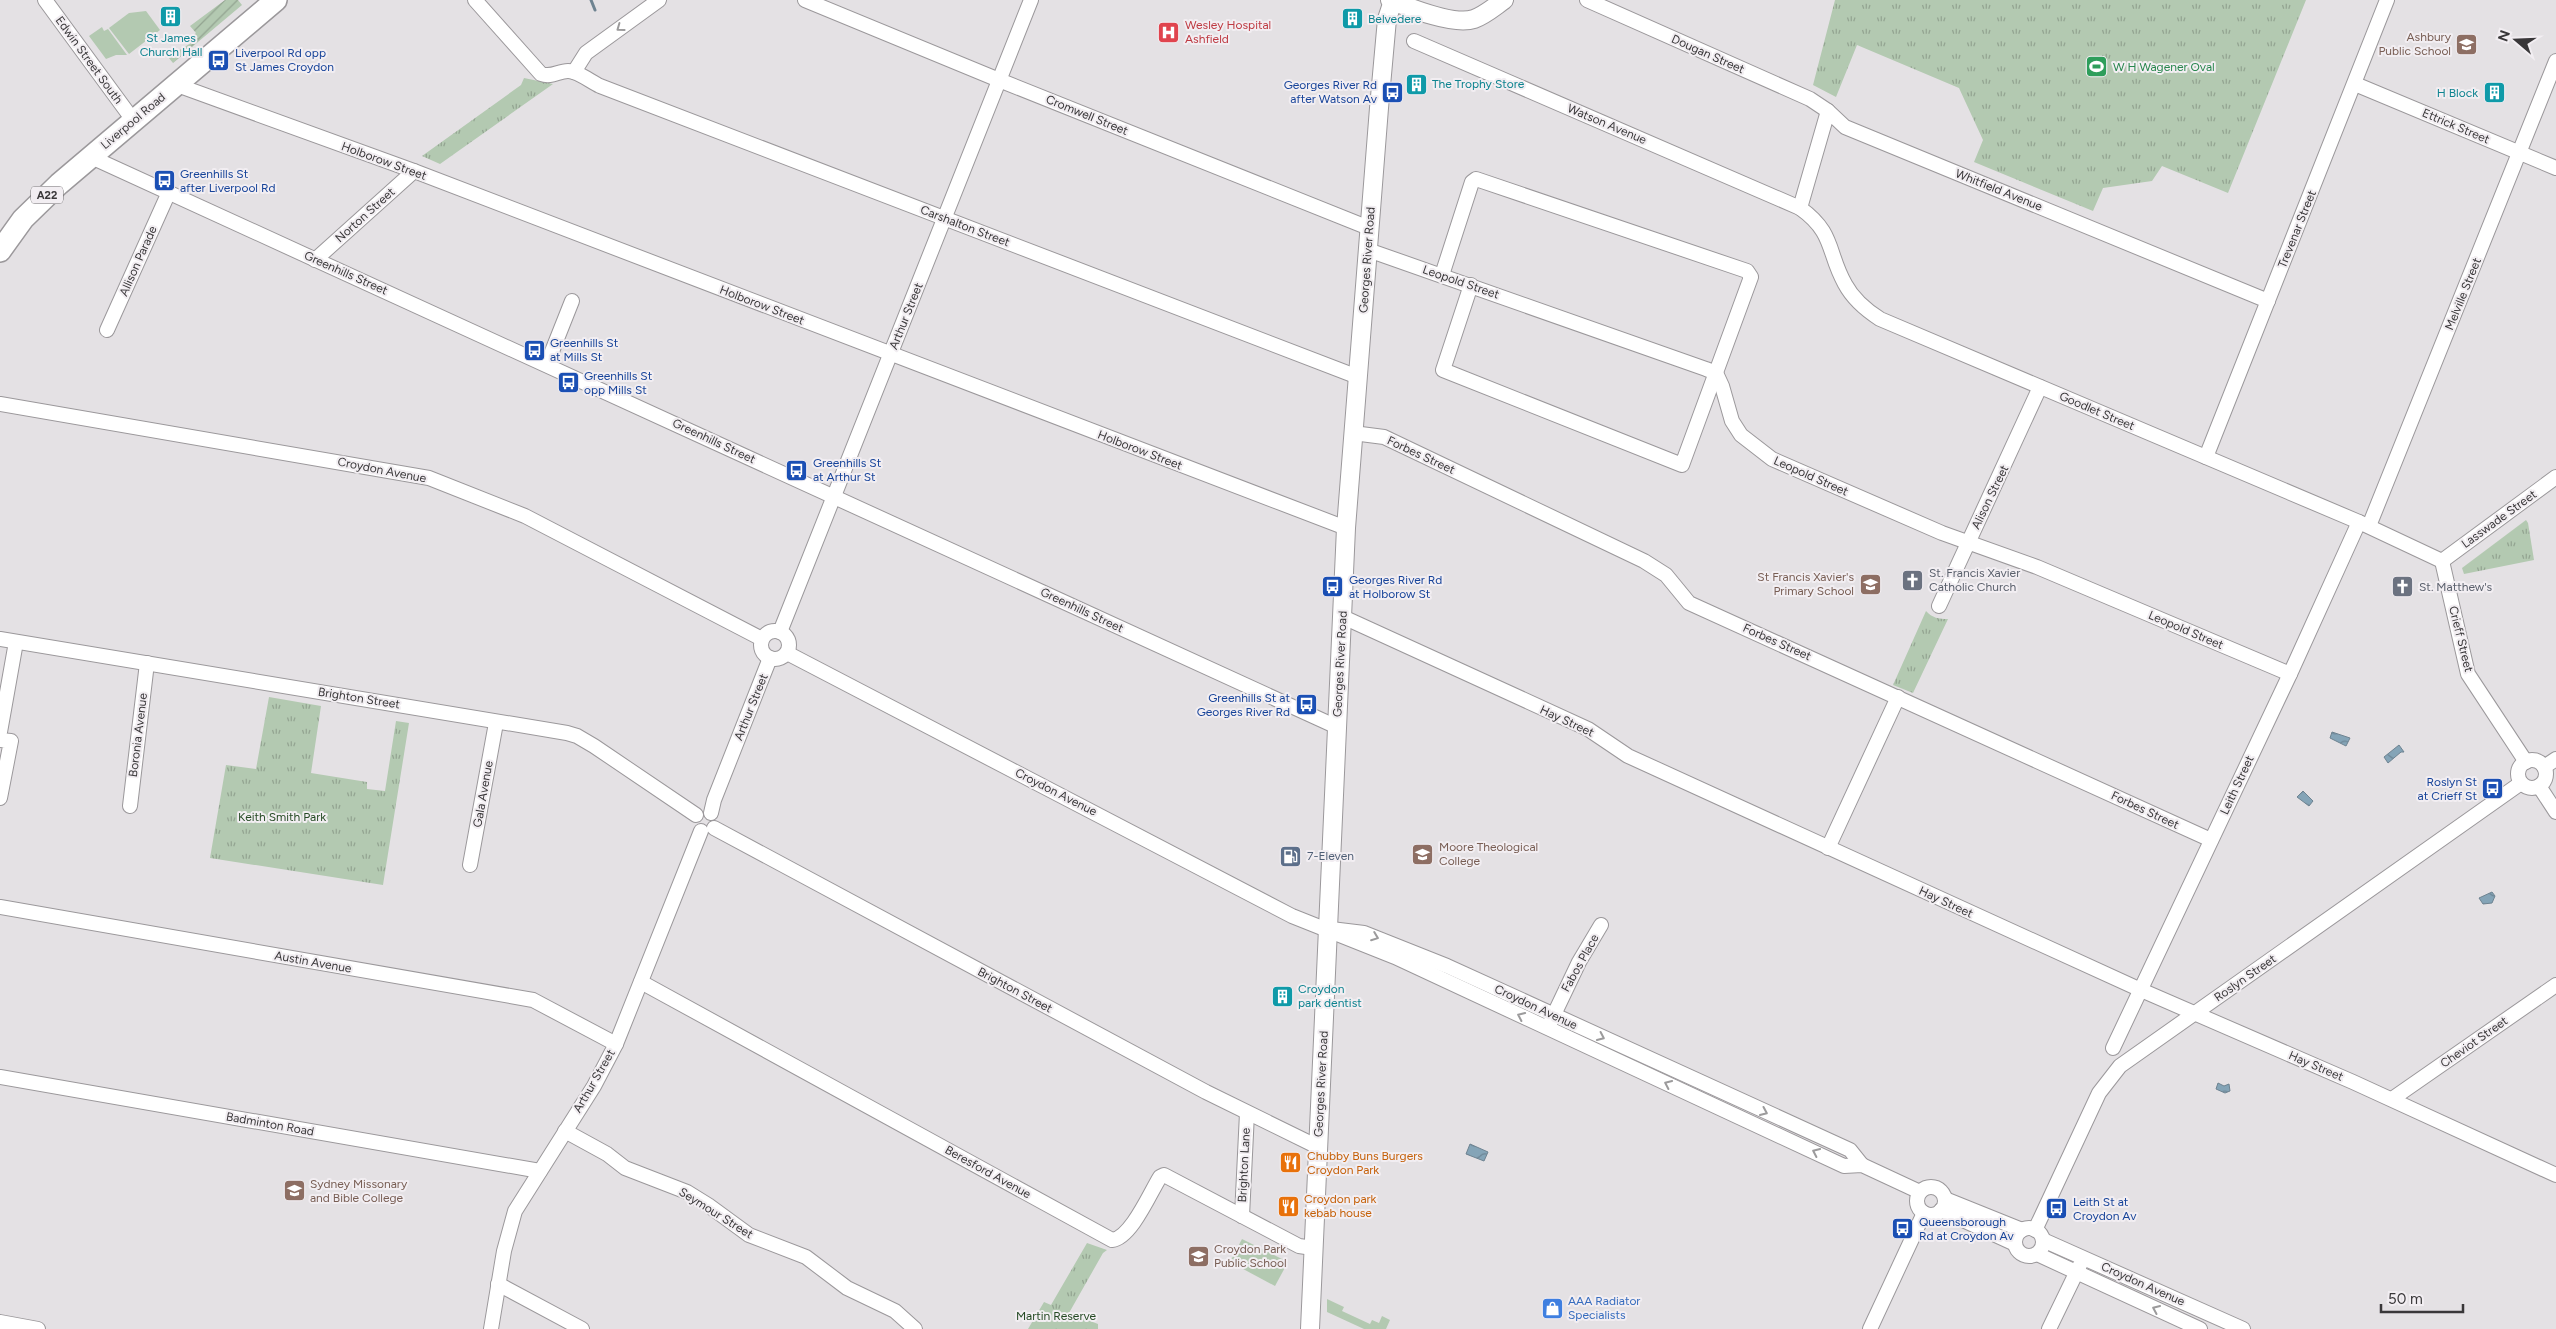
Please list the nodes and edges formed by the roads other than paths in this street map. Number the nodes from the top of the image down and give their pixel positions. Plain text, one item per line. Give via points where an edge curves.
1 (45, 0) edge
2 (475, 0) edge
3 (659, 0) edge
4 (806, 0) edge
5 (1031, 0) edge
6 (1392, 0) edge
7 (1504, 0) edge
8 (1587, 0) edge
9 (2387, 0) edge
10 (264, 4) edge
11 (1414, 41) dead end
12 (2556, 61) edge
13 (574, 72) junction
14 (999, 80) junction
15 (2355, 84) junction
16 (177, 85) junction
17 (1828, 111) junction
18 (133, 120) junction
19 (2520, 153) junction
20 (91, 157) junction
21 (2556, 168) edge
22 (414, 171) junction
23 (169, 192) junction
24 (1800, 208) junction
25 (944, 218) junction
26 (1369, 228) junction
27 (3, 240) edge
28 (1368, 250) junction
29 (315, 260) junction
30 (1442, 275) junction
31 (1471, 285) junction
32 (572, 300) dead end
33 (2268, 301) junction
34 (107, 330) dead end
35 (890, 354) junction
36 (547, 364) junction
37 (1716, 373) junction
38 (1358, 377) junction
39 (2040, 387) junction
40 (0, 404) edge
41 (1353, 433) junction
42 (2206, 457) junction
43 (2556, 477) edge
44 (834, 496) junction
45 (2364, 524) junction
46 (1346, 528) junction
47 (1967, 542) junction
48 (2442, 561) junction
49 (1939, 606) dead end
50 (1342, 617) junction
51 (780, 632) junction
52 (0, 639) edge
53 (762, 639) junction
54 (16, 642) junction
55 (787, 653) junction
56 (770, 658) junction
57 (147, 663) junction
58 (2290, 674) junction
59 (1898, 697) junction
60 (496, 723) junction
61 (1337, 727) junction
62 (0, 732) edge
63 (0, 740) edge
64 (2556, 759) edge
65 (2526, 762) junction
66 (2544, 767) junction
67 (2521, 783) junction
68 (2539, 786) junction
69 (0, 798) edge
70 (130, 806) dead end
71 (2556, 812) edge
72 (711, 813) junction
73 (696, 815) junction
74 (707, 830) junction
75 (2211, 840) junction
76 (1828, 848) junction
77 (470, 865) dead end
78 (0, 907) edge
79 (1602, 925) dead end
80 (1327, 929) junction
81 (641, 982) junction
82 (2556, 985) edge
83 (2141, 990) junction
84 (2195, 1012) junction
85 (1553, 1015) junction
86 (1547, 1028) junction
87 (616, 1044) junction
88 (2113, 1048) dead end
89 (0, 1077) edge
90 (2392, 1099) junction
91 (1736, 1107) junction
92 (1247, 1113) junction
93 (565, 1131) junction
94 (1318, 1148) junction
95 (540, 1171) junction
96 (2556, 1175) edge
97 (1920, 1192) junction
98 (1943, 1205) junction
99 (1924, 1213) junction
100 (1242, 1216) junction
101 (2033, 1233) junction
102 (2015, 1244) junction
103 (1313, 1248) junction
104 (2037, 1254) junction
105 (2084, 1257) junction
106 (2076, 1273) junction
107 (498, 1284) junction
108 (2210, 1314) junction
109 (0, 1322) edge
110 (38, 1329) edge
111 (491, 1329) edge
112 (582, 1329) edge
113 (915, 1329) edge
114 (1310, 1329) edge
115 (1870, 1329) edge
116 (2049, 1329) edge
117 (2201, 1329) edge
118 (2243, 1329) edge

1 - 18 street, Edwin Street South
2 - 13 street via 536,70 547,76
3 -> 13 street via 586,53
4 - 14 street, Cromwell Street
5 - 14 street, Arthur Street
6 - 7 main road via 1459,20 1472,20
6 - 26 main road, Georges River Road via 1387,19
8 - 17 street, Dougan Street
9 - 15 street, Trevenar Street
10 - 16 highway, Liverpool Road / A22
11 - 24 street, Watson Avenue
12 - 19 street, Melville Street
13 - 25 street, Carshalton Street via 594,84
14 - 25 street, Arthur Street
14 - 26 street, Cromwell Street
15 - 19 street, Ettrick Street
15 - 33 street, Trevenar Street
16 - 18 highway, Liverpool Road / A22
16 - 22 street, Holborow Street
17 - 24 street
17 - 33 street, Whitfield Avenue via 1845,127
18 - 20 highway, Liverpool Road / A22
19 - 21 street, Ettrick Street
19 - 45 street, Melville Street
20 - 23 street, Greenhills Street
20 - 27 highway, Liverpool Road / A22 via 41,200
22 - 29 street, Norton Street
22 - 35 street, Holborow Street
23 - 29 street, Greenhills Street
23 - 34 street, Allison Parade
24 - 39 street, Goodlet Street via 1821,226 1845,284 1869,312
25 - 35 street, Arthur Street
25 - 38 street, Carshalton Street
26 - 28 main road, Georges River Road
28 - 30 street, Leopold Street
28 - 38 main road, Georges River Road
29 - 36 street, Greenhills Street
30 - 31 street, Leopold Street
30 - 37 street via 1472,182 1476,179 1747,271 1751,277
31 - 37 street, Leopold Street
31 - 37 street via 1442,370 1682,465
32 - 36 street
33 - 42 street, Trevenar Street
35 - 44 street, Arthur Street
35 - 46 street, Holborow Street
36 - 44 street, Greenhills Street
37 - 47 street, Leopold Street via 1732,421 1741,435 1772,459
38 - 41 main road, Georges River Road
39 - 42 street, Goodlet Street
39 - 47 street, Alison Street
40 - 53 street, Croydon Avenue via 429,478 525,516
41 - 46 main road, Georges River Road
41 - 59 street, Forbes Street via 1384,437 1624,551 1666,574 1689,603
42 - 45 street, Goodlet Street
43 - 48 street, Lasswade Street
44 - 51 street, Arthur Street
44 - 61 street, Greenhills Street
45 - 48 street, Goodlet Street
45 - 58 street, Leith Street
46 - 50 main road, Georges River Road
47 - 49 street, Alison Street
47 - 58 street, Leopold Street via 2037,567
48 - 65 street, Crieff Street via 2468,674
50 - 61 main road, Georges River Road
50 - 76 street, Hay Street via 1588,729 1628,756
51 - 53 street via 772,632
51 - 55 street via 789,643
52 - 54 street, Brighton Street
53 - 56 street via 763,652
54 - 57 street, Brighton Street
54 - 62 street
55 - 56 street via 778,659
55 - 80 street, Croydon Avenue via 1292,916
56 - 72 street, Arthur Street
57 - 60 street, Brighton Street
57 - 70 street, Boronia Avenue
58 - 75 street, Leith Street
59 - 75 street, Forbes Street
59 - 76 street
60 - 73 street, Brighton Street via 577,736
60 - 77 street, Gala Avenue
61 - 80 main road, Georges River Road
63 - 69 street via 10,741
64 - 66 street
65 - 66 street via 2538,762
65 - 67 street via 2519,771
66 - 68 street via 2545,780
67 - 68 street via 2528,788
67 - 84 street, Roslyn Street
68 - 71 street
72 - 73 street via 705,811
72 - 74 street via 715,818
73 - 74 street via 695,825
74 - 81 street, Arthur Street
74 - 92 street, Brighton Street
75 - 83 street, Leith Street
76 - 83 street, Hay Street
78 - 87 street, Austin Avenue via 533,1000
79 - 85 street, Fabos Place via 1578,962
80 -> 85 street, Croydon Avenue via 1364,933
86 -> 80 street, Croydon Avenue
80 - 94 main road, Georges River Road
81 - 87 street, Arthur Street
81 - 100 street, Beresford Avenue via 1112,1240 1127,1232 1164,1175
82 - 90 street, Cheviot Street
83 - 84 street, Hay Street
83 - 88 street, Leith Street
84 - 90 street, Hay Street
84 - 101 street, Roslyn Street via 2120,1066 2106,1081 2079,1131
85 - 86 street, Fabos Place
85 -> 91 street, Croydon Avenue
91 -> 86 street, Croydon Avenue
87 - 93 street, Arthur Street
89 - 95 street, Badminton Road
90 - 96 street, Hay Street
91 - 97 street, Croydon Avenue via 1844,1166 1862,1166
92 - 94 street, Brighton Street
92 - 100 street, Brighton Lane
93 - 95 street, Arthur Street
93 - 113 street, Seymour Street via 625,1168 687,1192 749,1236 806,1257 847,1288 895,1311
94 - 103 main road, Georges River Road
95 - 107 street, Arthur Street via 515,1211
97 - 98 street via 1927,1187 1935,1187 1942,1191
97 - 99 street via 1917,1203
98 - 99 street via 1935,1214
98 - 101 street, Croydon Avenue
98 - 102 street
99 - 115 street
100 - 103 street, Beresford Avenue via 1299,1246
101 - 102 street via 2017,1236
101 - 104 street via 2042,1248
101 - 105 street, Croydon Avenue
102 - 104 street via 2025,1256
103 - 114 main road, Georges River Road
104 - 106 street, Croydon Avenue
105 - 106 street
105 - 108 street, Croydon Avenue
106 - 116 street
117 -> 106 street, Croydon Avenue
107 - 111 street, Arthur Street
107 - 112 street
108 - 117 street
108 - 118 street, Croydon Avenue
109 - 110 street

